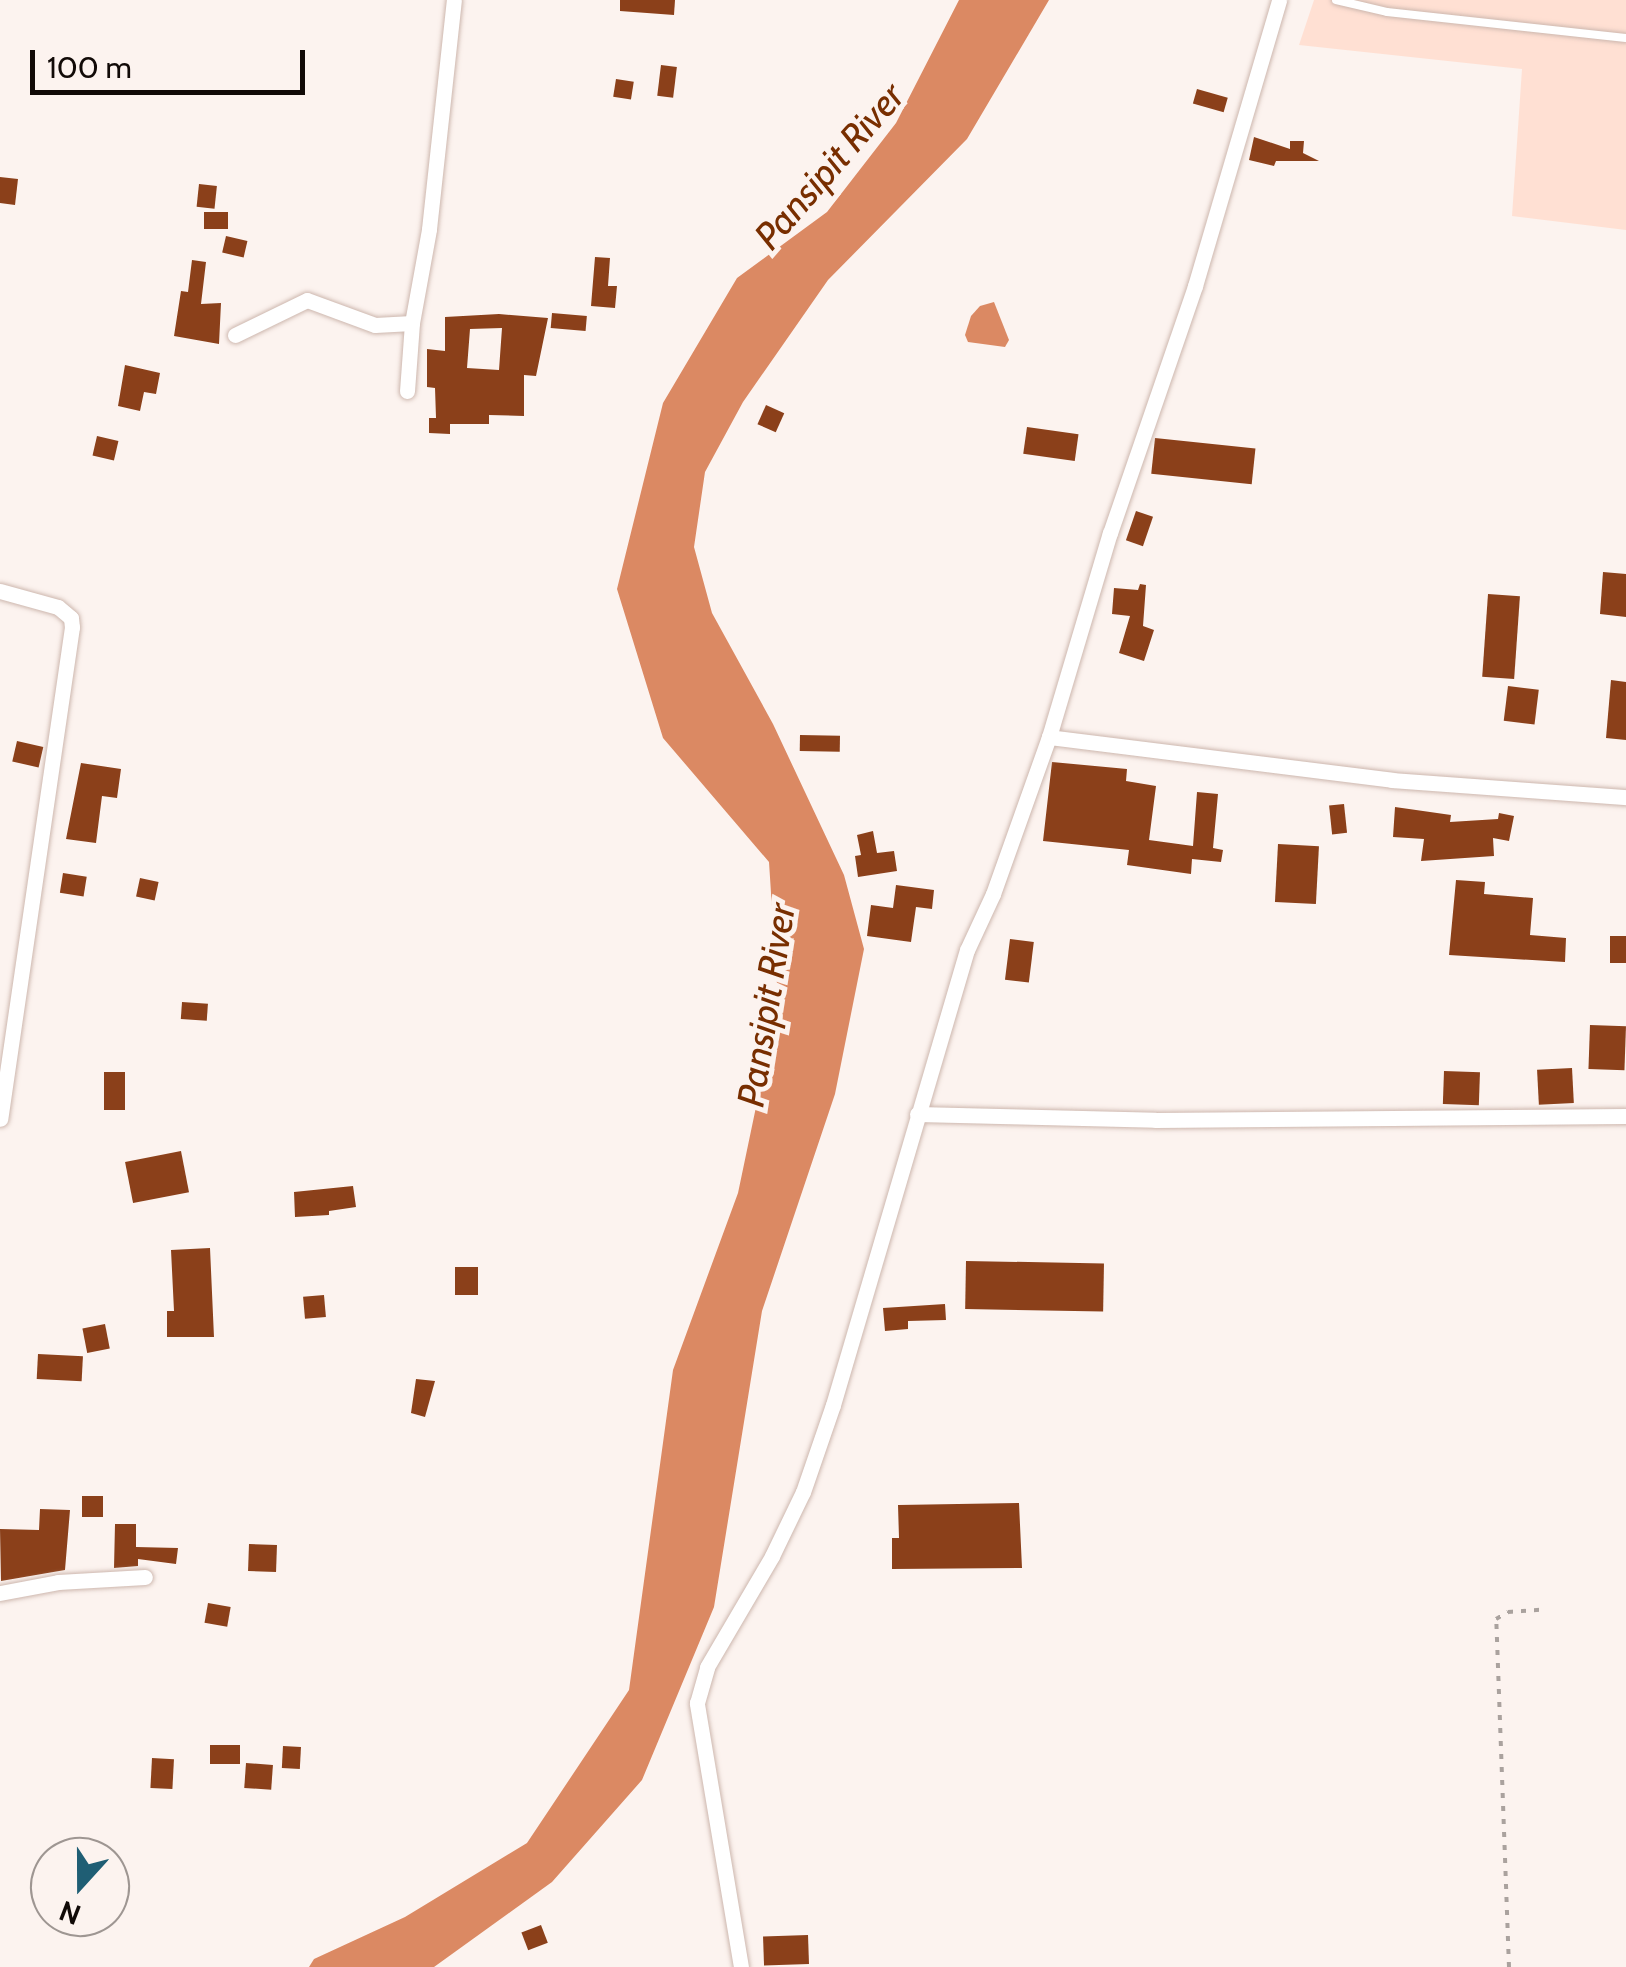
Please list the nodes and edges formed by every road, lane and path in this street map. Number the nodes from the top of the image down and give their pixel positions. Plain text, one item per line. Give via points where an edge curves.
1 (454, 0) edge
2 (1279, 0) edge
3 (1336, 0) edge
4 (1626, 38) edge
5 (412, 324) junction
6 (236, 335) dead end
7 (407, 391) dead end
8 (0, 591) edge
9 (1048, 736) junction
10 (1626, 797) edge
11 (917, 1114) junction
12 (1626, 1116) edge
13 (0, 1119) edge
14 (145, 1577) dead end
15 (0, 1594) edge
16 (1540, 1610) dead end
17 (741, 1967) edge
18 (1510, 1967) edge

1 - 5 street
2 - 9 street via 1190,304
3 - 4 lane via 1388,12
5 - 6 street via 375,325 307,300
5 - 7 street
8 - 13 street via 58,607 72,627
9 - 10 street via 1392,780
9 - 11 street via 994,894 967,950
11 - 12 street via 1155,1120
11 - 17 street via 803,1492 706,1667 697,1704
14 - 15 street via 58,1582
16 - 18 path via 1496,1619

